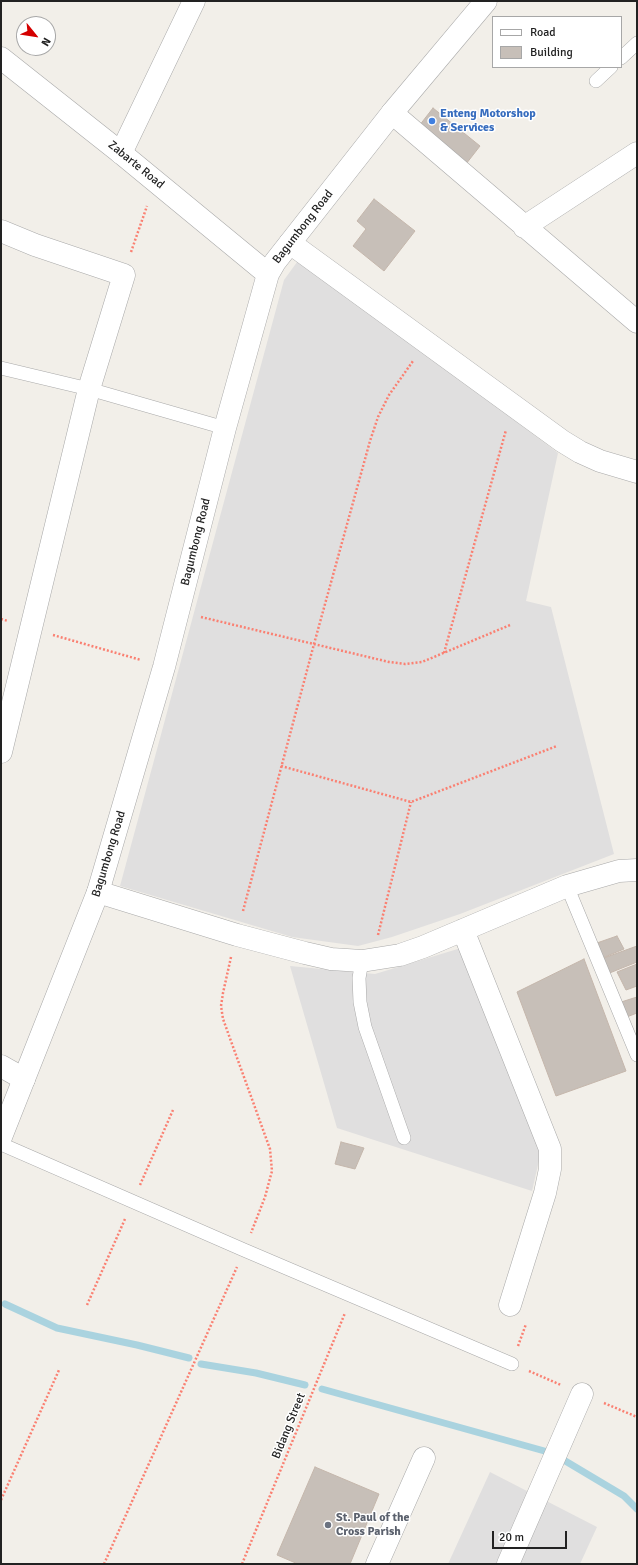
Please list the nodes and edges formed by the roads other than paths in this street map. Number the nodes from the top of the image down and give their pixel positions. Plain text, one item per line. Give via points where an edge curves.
1 (194, 1) edge
2 (486, 1) edge
3 (637, 43) edge
4 (622, 57) edge
5 (1, 58) edge
6 (610, 68) edge
7 (596, 81) dead end
8 (392, 113) junction
9 (121, 153) junction
10 (637, 153) edge
11 (524, 227) junction
12 (1, 231) edge
13 (290, 243) junction
14 (268, 274) junction
15 (628, 303) edge
16 (637, 322) edge
17 (1, 368) edge
18 (90, 389) junction
19 (225, 428) junction
20 (637, 472) edge
21 (1, 752) edge
22 (637, 870) edge
23 (568, 886) junction
24 (98, 892) junction
25 (463, 930) junction
26 (367, 960) junction
27 (637, 1055) edge
28 (1, 1066) edge
29 (24, 1079) junction
30 (1, 1137) edge
31 (404, 1138) dead end
32 (1, 1144) edge
33 (510, 1305) road end
34 (512, 1364) road end
35 (582, 1394) dead end
36 (424, 1458) dead end
37 (377, 1564) edge
38 (508, 1564) edge

1 - 9 street
2 - 8 street, Bagumbong Road
3 - 4 lane
5 - 9 street, Zabarte Road
6 - 7 lane
8 - 11 street
8 - 13 street, Bagumbong Road
9 - 14 street, Zabarte Road
10 - 11 street
11 - 15 street
12 - 18 street via 124,275
13 - 14 street, Bagumbong Road
13 - 20 street via 562,441 600,461
14 - 19 street, Bagumbong Road
15 - 16 street
17 - 18 lane
18 - 19 lane
18 - 21 street
19 - 24 street, Bagumbong Road via 164,667
22 - 23 street via 619,871
23 - 25 street
23 - 27 lane
24 - 26 street via 304,953 331,959
24 - 29 street, Bagumbong Road
25 - 26 street via 400,955
25 - 33 street via 550,1149 550,1169 545,1193
26 - 31 lane via 359,978 365,1028
28 - 29 street
29 - 30 street, Bagumbong Road
32 - 34 lane
35 - 38 street
36 - 37 street

